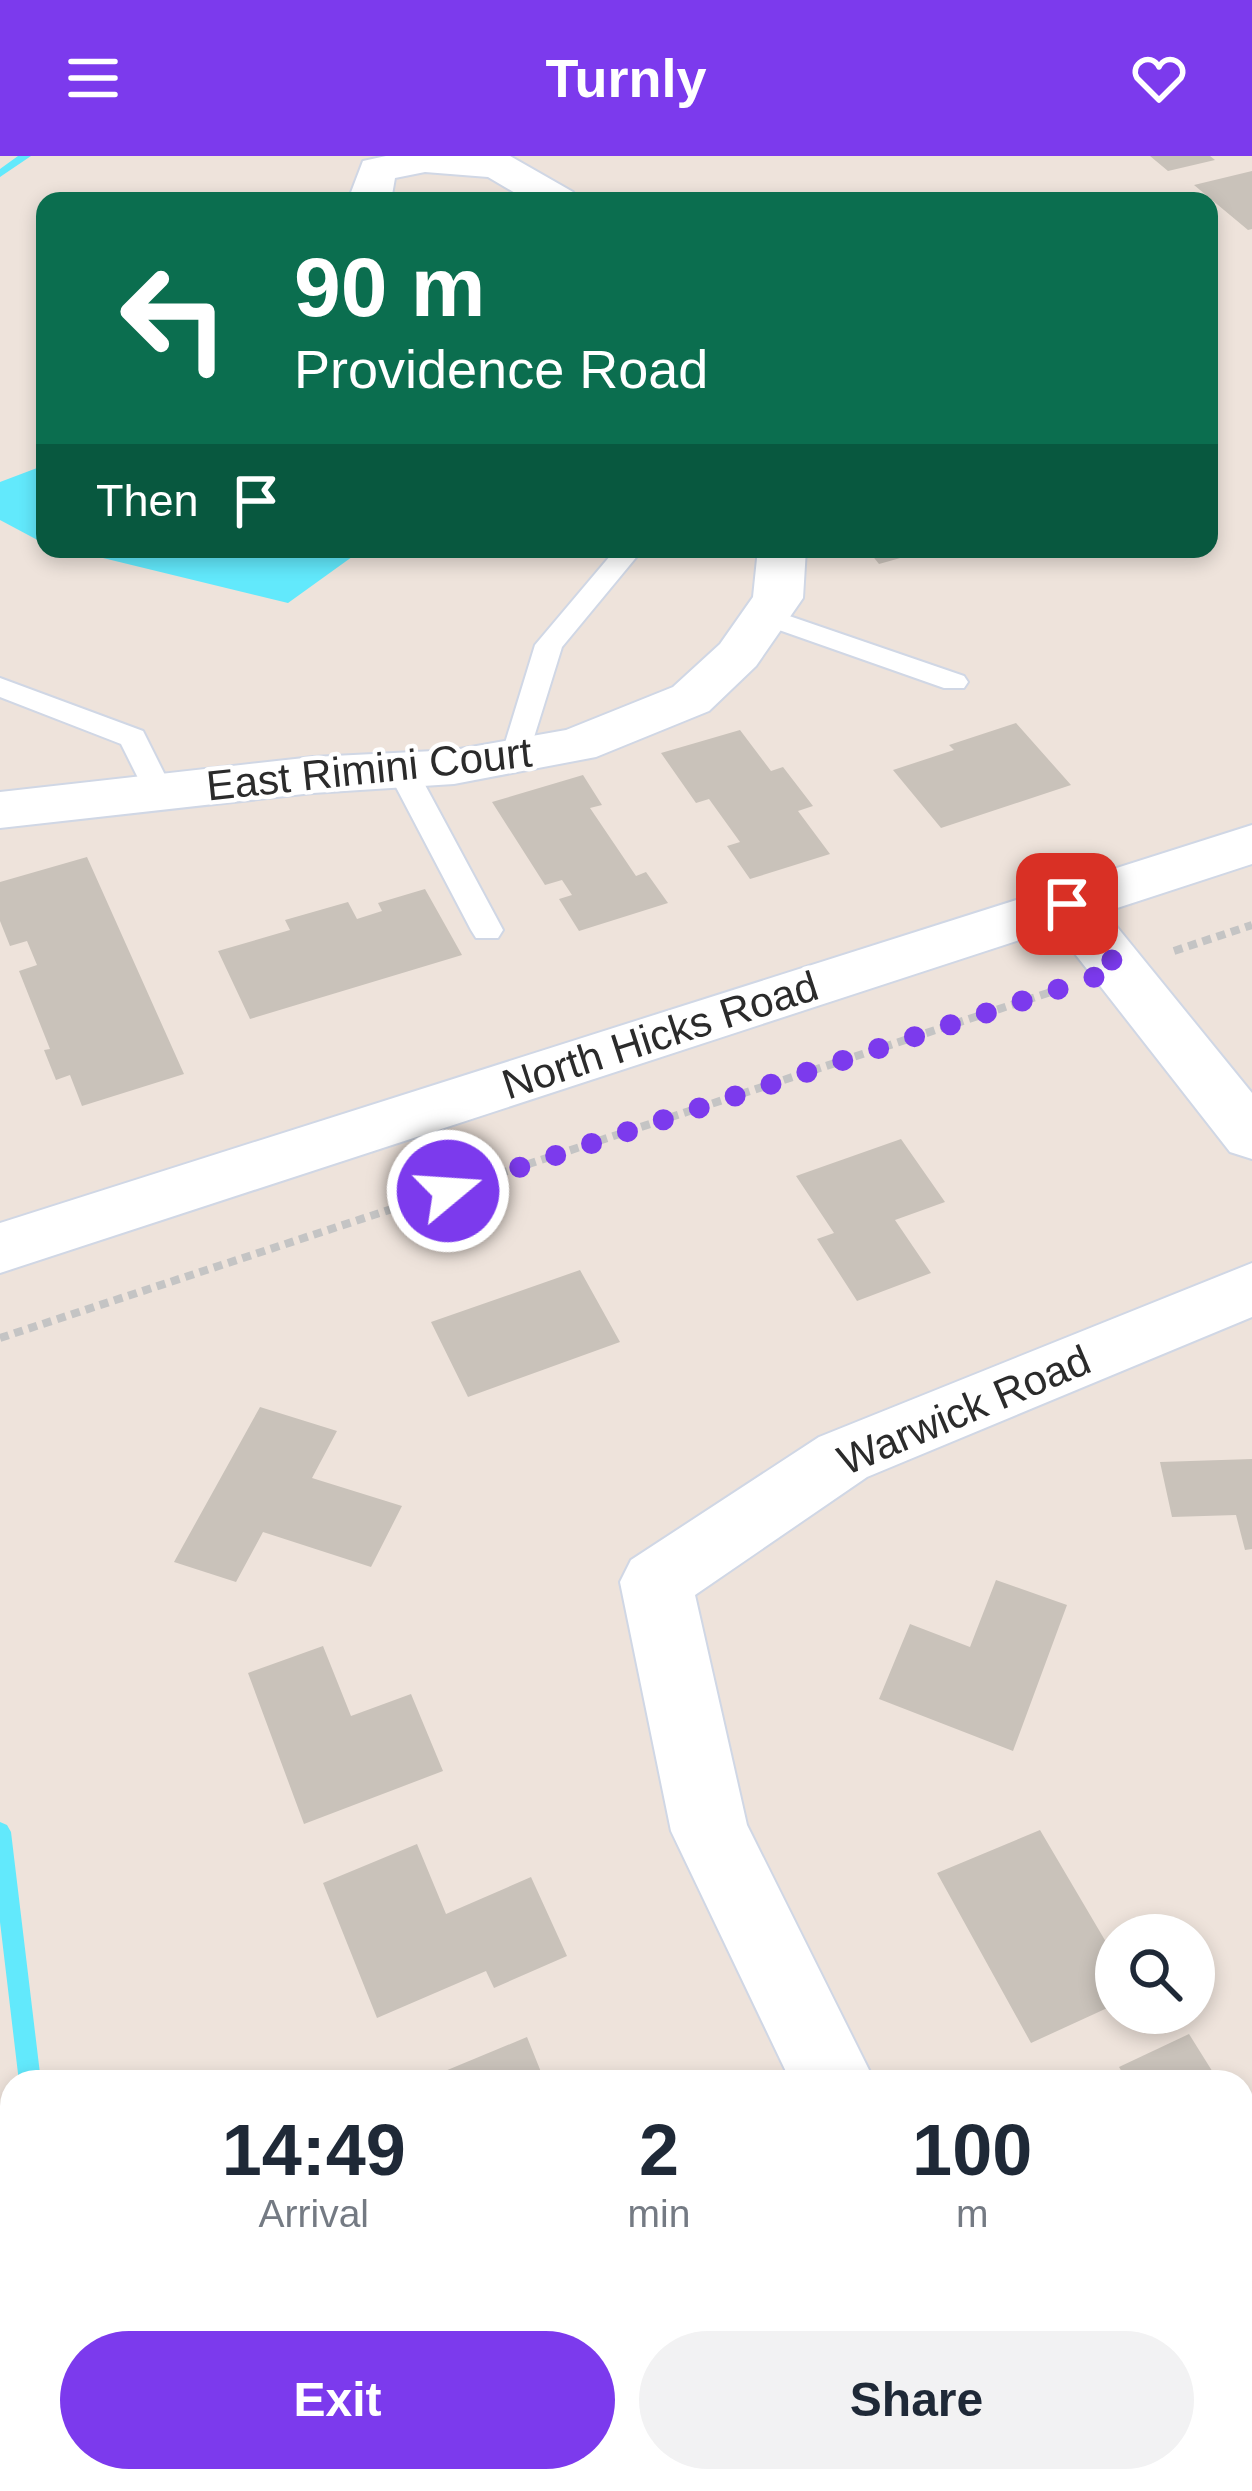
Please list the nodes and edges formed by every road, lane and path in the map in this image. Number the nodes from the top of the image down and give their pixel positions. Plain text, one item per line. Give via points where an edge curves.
1 (372, 192) edge
2 (543, 192) edge
3 (622, 558) edge
4 (781, 558) edge
5 (766, 616) junction
6 (954, 682) dead end
7 (0, 687) edge
8 (516, 756) junction
9 (402, 770) junction
10 (159, 793) junction
11 (0, 810) edge
12 (1252, 844) edge
13 (1067, 904) junction
14 (1252, 925) edge
15 (487, 930) dead end
16 (1119, 969) junction
17 (1252, 1136) edge
18 (0, 1248) edge
19 (1252, 1289) edge
20 (0, 1339) edge
21 (828, 2070) edge

1 - 2 street via 377,170 425,160 497,165
3 - 8 lane via 549,645
4 - 5 street, East Rimini Court via 778,598
5 - 6 lane
5 - 8 street, East Rimini Court via 691,699 578,745
7 - 10 lane via 133,738
8 - 9 street, East Rimini Court
9 - 10 street, East Rimini Court
9 - 15 lane
10 - 11 street, East Rimini Court
12 - 13 street, North Hicks Road
13 - 16 street
13 - 18 street, North Hicks Road
14 - 16 path
16 - 17 street
16 - 20 path
19 - 21 street, Warwick Road via 843,1456 656,1582 710,1832

